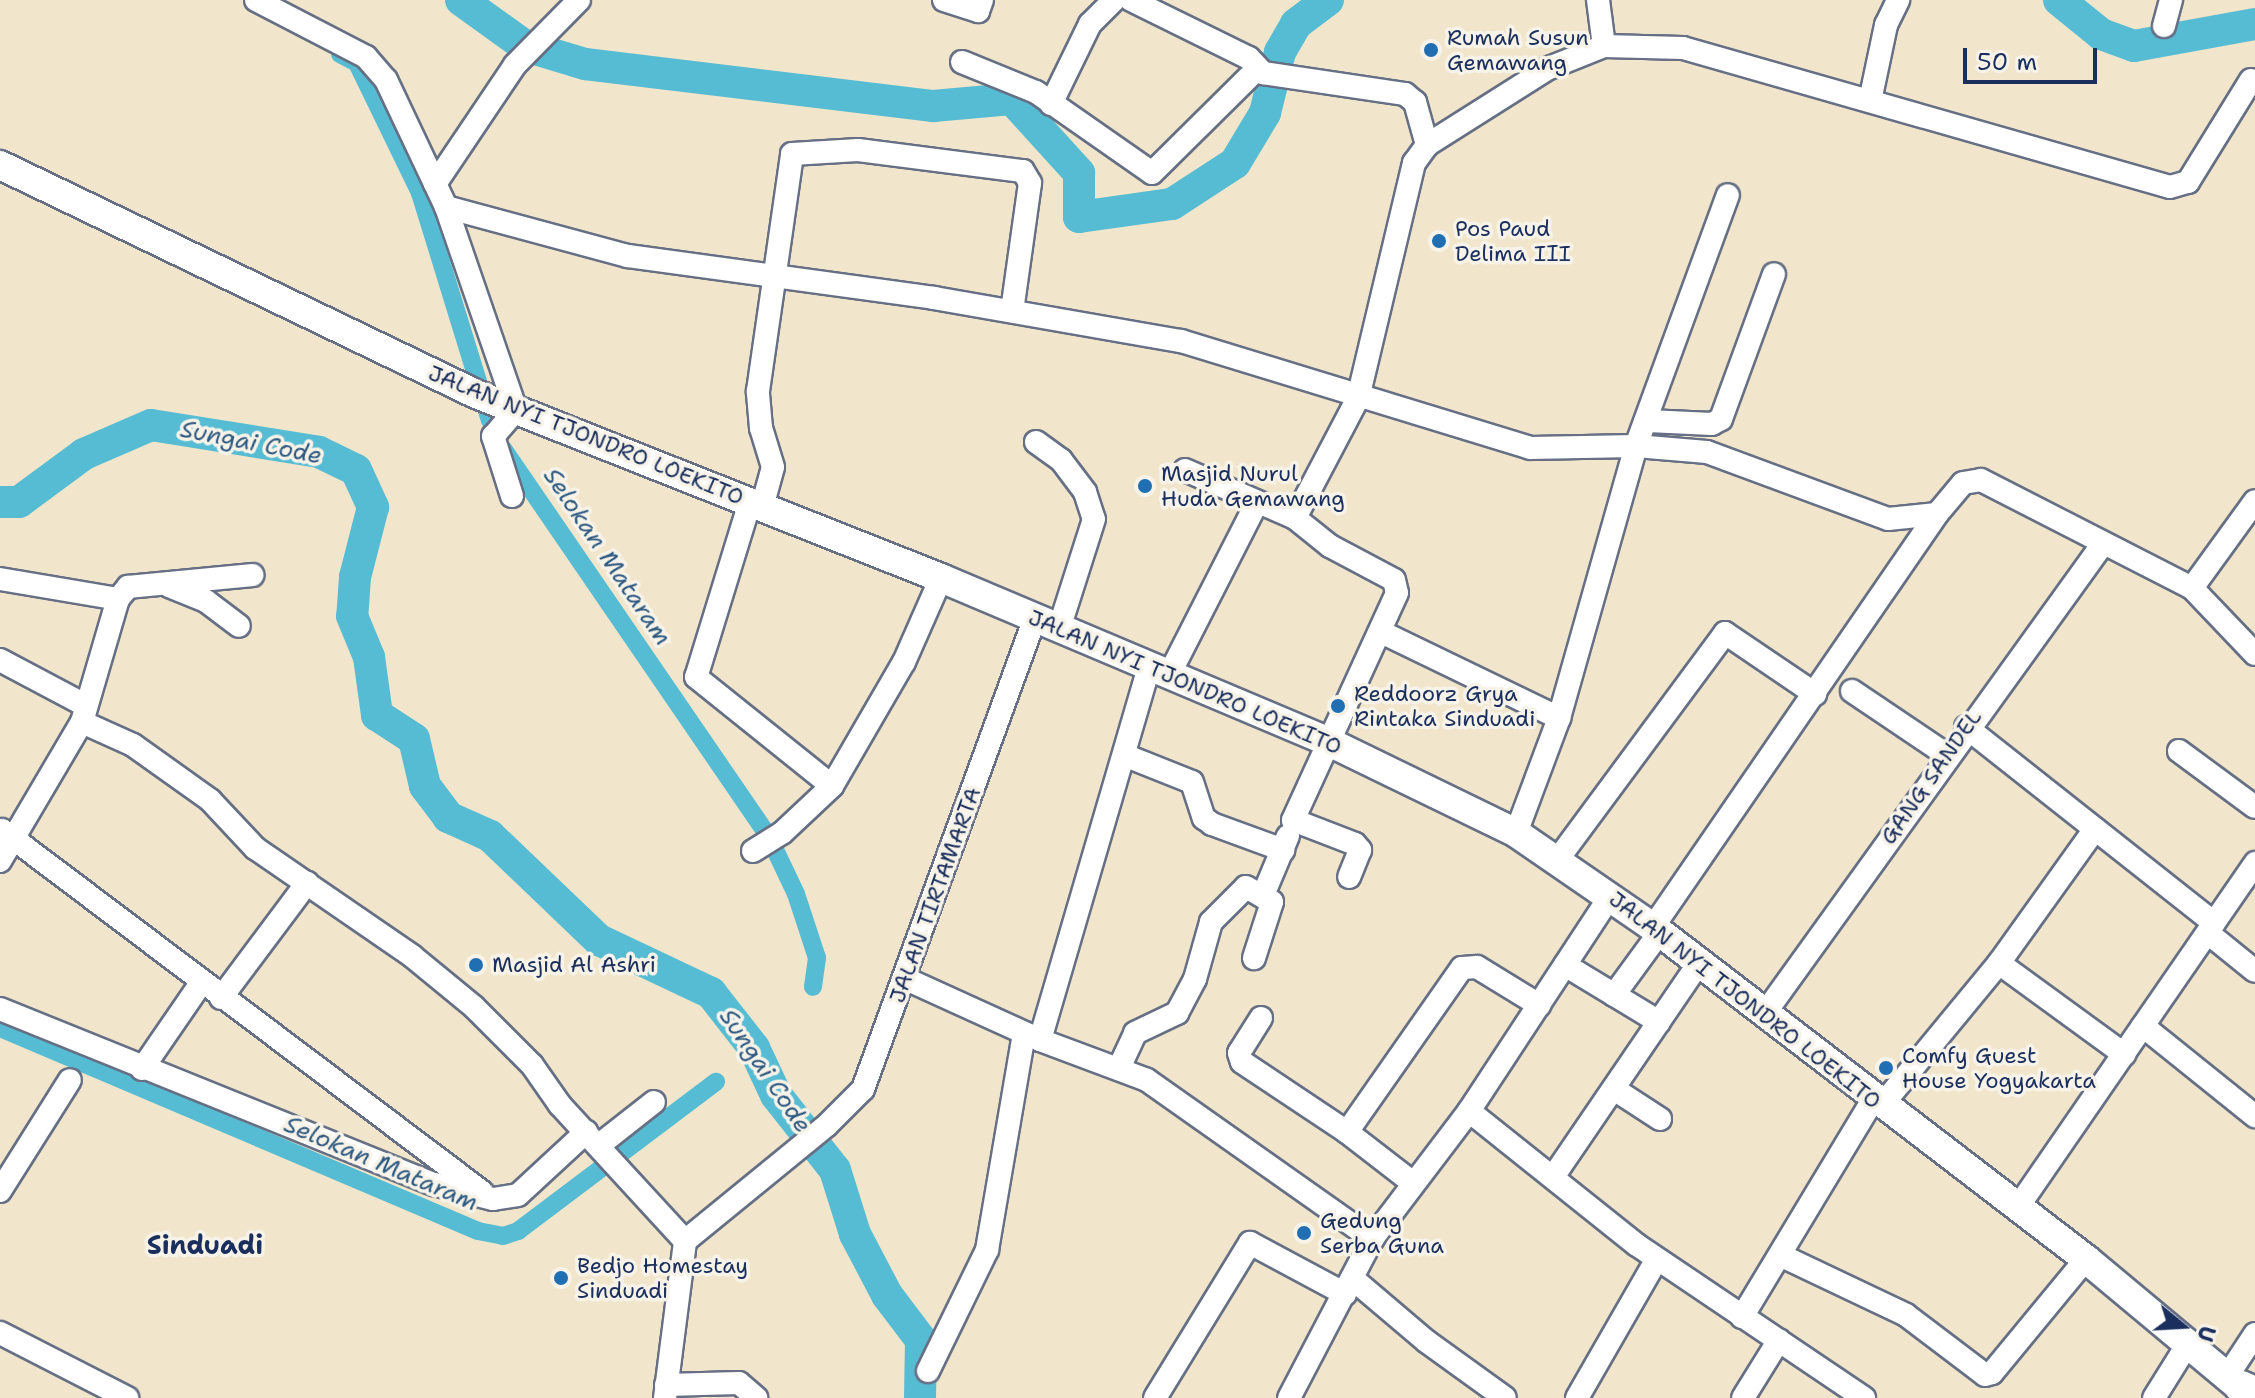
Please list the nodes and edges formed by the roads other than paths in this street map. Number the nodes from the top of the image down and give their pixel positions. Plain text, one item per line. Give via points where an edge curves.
1 (256, 0) edge
2 (944, 0) edge
3 (982, 0) edge
4 (1114, 0) edge
5 (1131, 0) edge
6 (1598, 0) edge
7 (1898, 0) edge
8 (2171, 0) edge
9 (572, 2) edge
10 (2164, 26) dead end
11 (1604, 46) junction
12 (962, 62) dead end
13 (1261, 72) junction
14 (2251, 80) dead end
15 (1870, 101) junction
16 (1051, 104) junction
17 (1427, 145) junction
18 (0, 165) edge
19 (435, 184) junction
20 (1728, 195) dead end
21 (446, 207) junction
22 (1774, 274) dead end
23 (775, 276) junction
24 (1012, 311) junction
25 (1358, 398) junction
26 (512, 408) junction
27 (1648, 421) junction
28 (1036, 442) dead end
29 (1636, 446) junction
30 (1185, 470) dead end
31 (512, 496) dead end
32 (2255, 501) edge
33 (1257, 502) junction
34 (756, 505) junction
35 (1937, 514) junction
36 (1295, 518) junction
37 (2102, 545) junction
38 (252, 575) dead end
39 (941, 578) junction
40 (0, 579) edge
41 (164, 585) junction
42 (2192, 588) junction
43 (118, 599) junction
44 (1047, 623) junction
45 (239, 626) dead end
46 (1381, 632) junction
47 (2255, 654) edge
48 (0, 660) edge
49 (1159, 671) junction
50 (1852, 691) dead end
51 (1815, 694) junction
52 (83, 713) junction
53 (1559, 718) junction
54 (1966, 727) junction
55 (1329, 742) junction
56 (2179, 751) dead end
57 (1124, 755) junction
58 (1947, 755) junction
59 (832, 786) junction
60 (2255, 807) edge
61 (1293, 820) junction
62 (2095, 829) junction
63 (6, 833) edge
64 (1516, 833) junction
65 (768, 842) dead end
66 (1283, 850) junction
67 (1558, 859) junction
68 (0, 861) edge
69 (2255, 863) edge
70 (1349, 877) dead end
71 (307, 883) junction
72 (1264, 893) junction
73 (1611, 895) junction
74 (2211, 928) junction
75 (1657, 930) junction
76 (1254, 958) dead end
77 (1999, 963) junction
78 (1698, 964) junction
79 (1565, 965) junction
80 (2255, 971) edge
81 (904, 978) junction
82 (201, 983) junction
83 (1614, 995) junction
84 (221, 998) junction
85 (1539, 1005) junction
86 (0, 1009) edge
87 (1765, 1013) junction
88 (1261, 1018) dead end
89 (1659, 1022) junction
90 (2143, 1026) junction
91 (1032, 1037) junction
92 (2124, 1054) junction
93 (1119, 1068) junction
94 (142, 1069) junction
95 (70, 1080) dead end
96 (1614, 1089) junction
97 (654, 1102) dead end
98 (1878, 1102) junction
99 (1469, 1111) junction
100 (2255, 1116) edge
101 (1660, 1119) dead end
102 (1347, 1132) junction
103 (597, 1144) junction
104 (1555, 1174) junction
105 (1413, 1183) junction
106 (0, 1191) edge
107 (493, 1199) junction
108 (2018, 1207) junction
109 (1372, 1239) junction
110 (685, 1241) junction
111 (1782, 1256) junction
112 (1657, 1259) junction
113 (2086, 1259) junction
114 (1349, 1286) junction
115 (1742, 1317) junction
116 (0, 1333) edge
117 (2255, 1334) edge
118 (1779, 1340) junction
119 (2189, 1342) junction
120 (928, 1371) dead end
121 (2245, 1390) edge
122 (665, 1392) edge
123 (127, 1398) edge
124 (756, 1398) edge
125 (1155, 1398) edge
126 (1289, 1398) edge
127 (1505, 1398) edge
128 (1577, 1398) edge
129 (1743, 1398) edge
130 (1864, 1398) edge
131 (2154, 1398) edge

1 - 19 street via 379,67
2 - 3 street via 978,11
4 - 16 street via 1090,24
5 - 13 street via 1249,58
6 - 11 street
7 - 15 street via 1886,25
8 - 10 street
9 - 19 street via 515,65
11 - 15 street via 1683,48
11 - 17 street via 1549,68
12 - 16 street via 1027,87
13 - 16 street via 1152,173
13 - 17 street via 1405,94 1415,102
14 - 15 street via 2188,182 2170,187
17 - 25 street via 1414,163
18 - 26 main road, JALAN NYI TJONDRO LOEKITO
19 - 21 street
20 - 27 street
21 - 23 street via 628,256
21 - 26 street
22 - 27 street via 1721,419 1712,424
23 - 24 street
23 - 24 street via 792,154 858,150 972,161 1023,171 1029,178
23 - 34 street via 758,391 761,428 773,467
24 - 25 street via 1181,341
25 - 29 street via 1530,448
25 - 36 street
26 - 31 street via 493,436
26 - 34 main road, JALAN NYI TJONDRO LOEKITO
27 - 29 street
28 - 44 street, JALAN TIRTAMARTA via 1061,460 1085,492 1094,519
29 - 35 street via 1707,452 1888,519
29 - 53 street
30 - 33 street
32 - 42 street
33 - 36 street
33 - 49 street
34 - 39 main road, JALAN NYI TJONDRO LOEKITO
34 - 59 street via 696,677
35 - 37 street via 1963,483 1981,480
35 - 51 street
36 - 46 street via 1330,546 1394,580 1397,593
37 - 42 street
37 - 54 street, GANG SANDEL
38 - 41 street
39 - 44 main road, JALAN NYI TJONDRO LOEKITO
39 - 59 street via 904,662
40 - 43 street
41 - 43 street via 128,587
41 - 45 street via 206,601
42 - 47 street
43 - 52 street
44 - 49 main road, JALAN NYI TJONDRO LOEKITO
44 - 81 street, JALAN TIRTAMARTA
46 - 53 street
46 - 55 street
48 - 52 street
49 - 55 main road, JALAN NYI TJONDRO LOEKITO
49 - 57 street
50 - 58 street
51 - 67 street via 1725,633
51 - 75 street
52 - 63 street
52 - 71 street via 169,768 210,800 255,848
53 - 64 street
54 - 58 street, GANG SANDEL
54 - 62 street
55 - 61 street
55 - 64 main road, JALAN NYI TJONDRO LOEKITO
56 - 60 street
57 - 66 street via 1192,782 1204,818 1212,824
57 - 91 street
58 - 87 street, GANG SANDEL
59 - 65 street
61 - 66 street
61 - 70 street via 1355,844 1360,850
62 - 74 street
62 - 77 street
63 - 68 street
63 - 82 street
64 - 67 main road, JALAN NYI TJONDRO LOEKITO
66 - 72 street
67 - 73 main road, JALAN NYI TJONDRO LOEKITO
69 - 74 street
71 - 84 street
71 - 103 street via 474,1007 532,1065
72 - 76 street via 1272,899 1273,911
72 - 93 street via 1243,888 1220,910 1177,1013 1135,1033
73 - 75 main road, JALAN NYI TJONDRO LOEKITO
73 - 79 street
74 - 80 street
74 - 90 street
75 - 78 main road, JALAN NYI TJONDRO LOEKITO
75 - 83 street
77 - 92 street
77 - 98 street
78 - 87 main road, JALAN NYI TJONDRO LOEKITO
78 - 89 street
79 - 83 street
79 - 85 street
81 - 91 street
81 - 110 street, JALAN TIRTAMARTA via 863,1089
82 - 84 street
82 - 94 street
83 - 89 street
84 - 107 street
85 - 99 street
85 - 102 street via 1477,967 1462,968
86 - 94 street
87 - 98 main road, JALAN NYI TJONDRO LOEKITO
88 - 102 street via 1239,1053 1242,1062
89 - 96 street
90 - 92 street
90 - 100 street
91 - 93 street
91 - 120 street via 987,1250
92 - 108 street
93 - 109 street via 1147,1080
94 - 107 street via 434,1184
95 - 106 street
96 - 101 street
96 - 104 street
97 - 103 street
98 - 108 main road, JALAN NYI TJONDRO LOEKITO
98 - 111 street
99 - 104 street
99 - 105 street
102 - 105 street
103 - 107 street via 518,1195
103 - 110 street
104 - 112 street
105 - 109 street
108 - 113 main road, JALAN NYI TJONDRO LOEKITO
109 - 114 street
110 - 122 street
111 - 113 street via 1906,1315 1985,1375
111 - 115 street
112 - 115 street
112 - 128 street
113 - 119 main road, JALAN NYI TJONDRO LOEKITO
114 - 125 street via 1250,1243
114 - 126 street
114 - 127 street
115 - 118 street
116 - 123 street
117 - 121 street
118 - 129 street
118 - 130 street
119 - 121 main road, JALAN NYI TJONDRO LOEKITO
119 - 131 street
122 - 124 street via 739,1383

